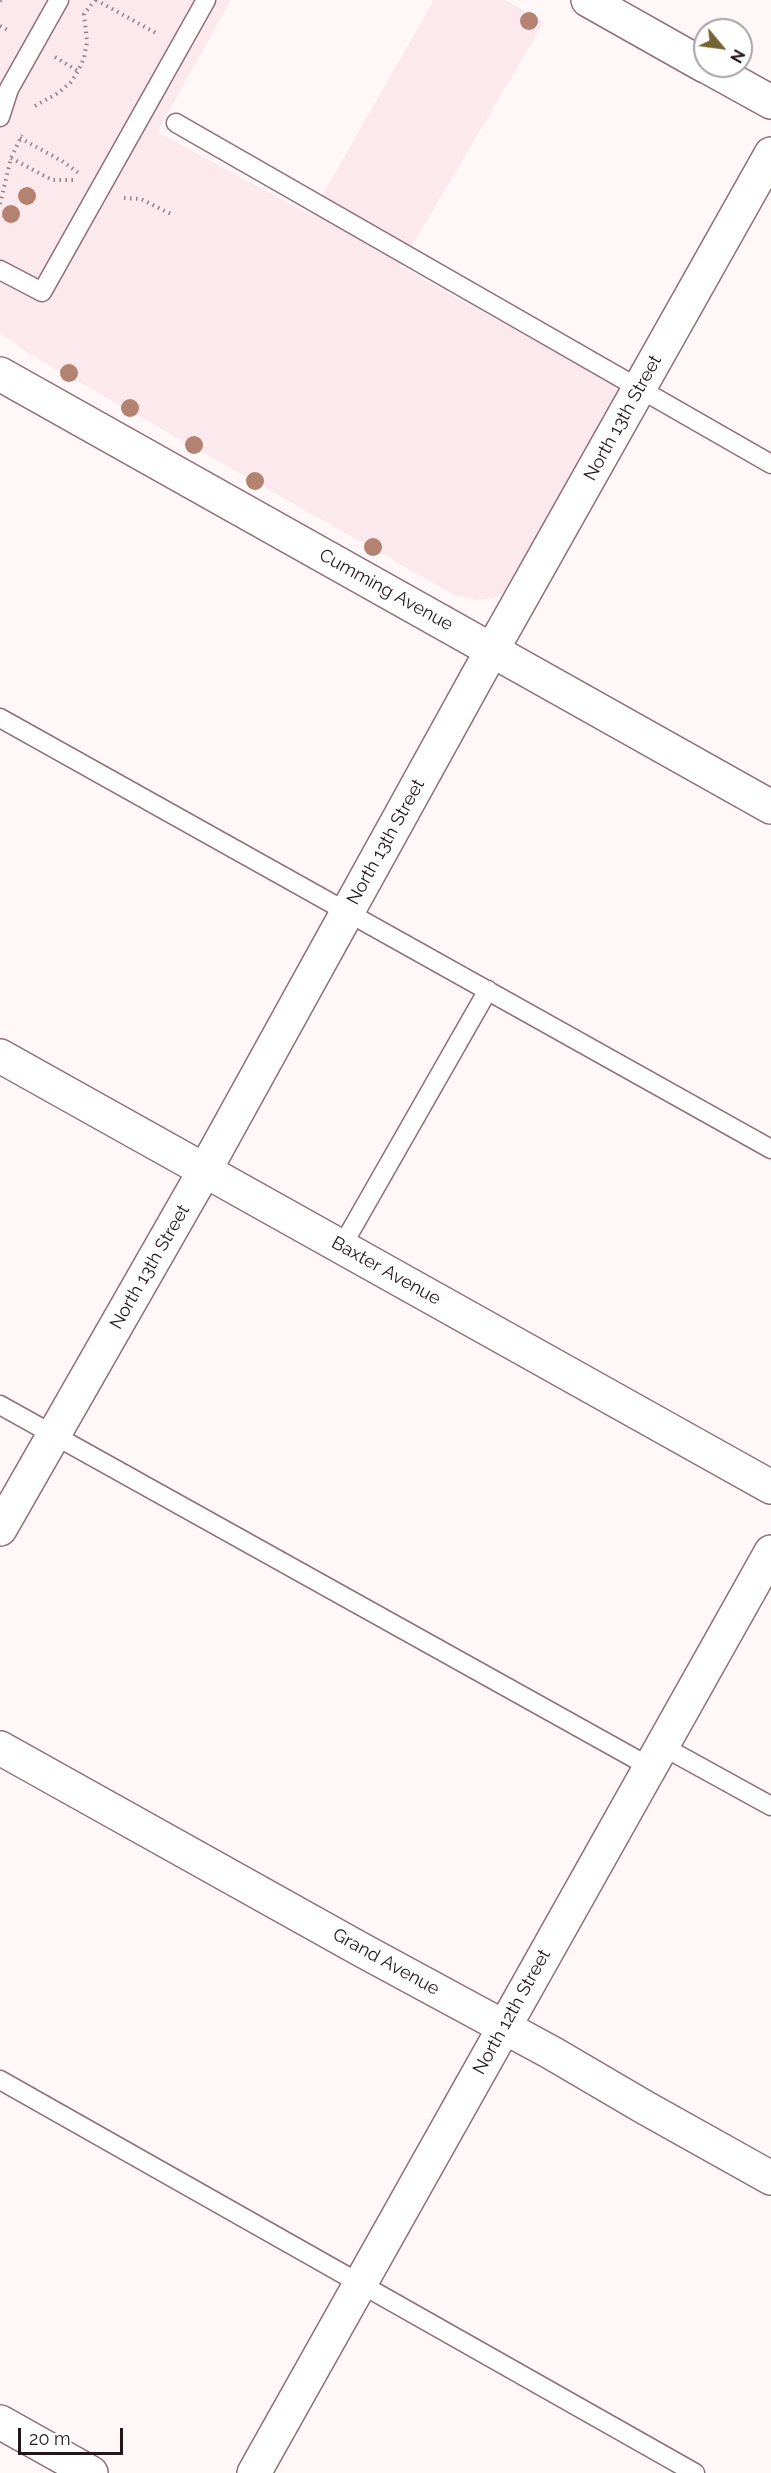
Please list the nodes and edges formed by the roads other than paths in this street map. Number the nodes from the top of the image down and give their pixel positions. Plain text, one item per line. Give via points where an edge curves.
1 (59, 0) edge
2 (206, 0) edge
3 (588, 0) edge
4 (693, 59) edge
5 (727, 78) edge
6 (771, 102) edge
7 (0, 117) edge
8 (176, 123) dead end
9 (771, 154) edge
10 (0, 270) edge
11 (0, 374) edge
12 (639, 389) junction
13 (771, 464) edge
14 (492, 650) junction
15 (0, 718) edge
16 (771, 807) edge
17 (347, 913) junction
18 (488, 990) junction
19 (0, 1056) edge
20 (771, 1149) edge
21 (205, 1170) junction
22 (342, 1245) junction
23 (0, 1405) edge
24 (54, 1435) junction
25 (771, 1487) edge
26 (0, 1529) edge
27 (771, 1552) edge
28 (0, 1748) edge
29 (656, 1757) junction
30 (771, 1806) edge
31 (504, 2026) junction
32 (0, 2080) edge
33 (771, 2178) edge
34 (362, 2284) junction
35 (0, 2422) edge
36 (91, 2473) edge
37 (254, 2473) edge
38 (695, 2473) edge

1 - 7 lane via 9,89
2 - 10 lane via 42,292
3 - 4 street
5 - 6 street
8 - 12 lane
9 - 12 street, North 13th Street
11 - 14 street, Cumming Avenue
12 - 13 lane
12 - 14 street, North 13th Street
14 - 16 street, Cumming Avenue
14 - 17 street, North 13th Street
15 - 17 lane
17 - 18 lane
17 - 21 street, North 13th Street
18 - 20 lane
18 - 22 lane
19 - 21 street, Baxter Avenue
21 - 22 street, Baxter Avenue
21 - 24 street, North 13th Street
22 - 25 street, Baxter Avenue
23 - 24 lane
24 - 26 street, North 13th Street
24 - 29 lane
27 - 29 street, North 12th Street
28 - 31 street, Grand Avenue
29 - 30 lane
29 - 31 street, North 12th Street
31 - 33 street, Grand Avenue
31 - 34 street, North 12th Street
32 - 34 lane
34 - 37 street, North 12th Street
34 - 38 lane
35 - 36 street

